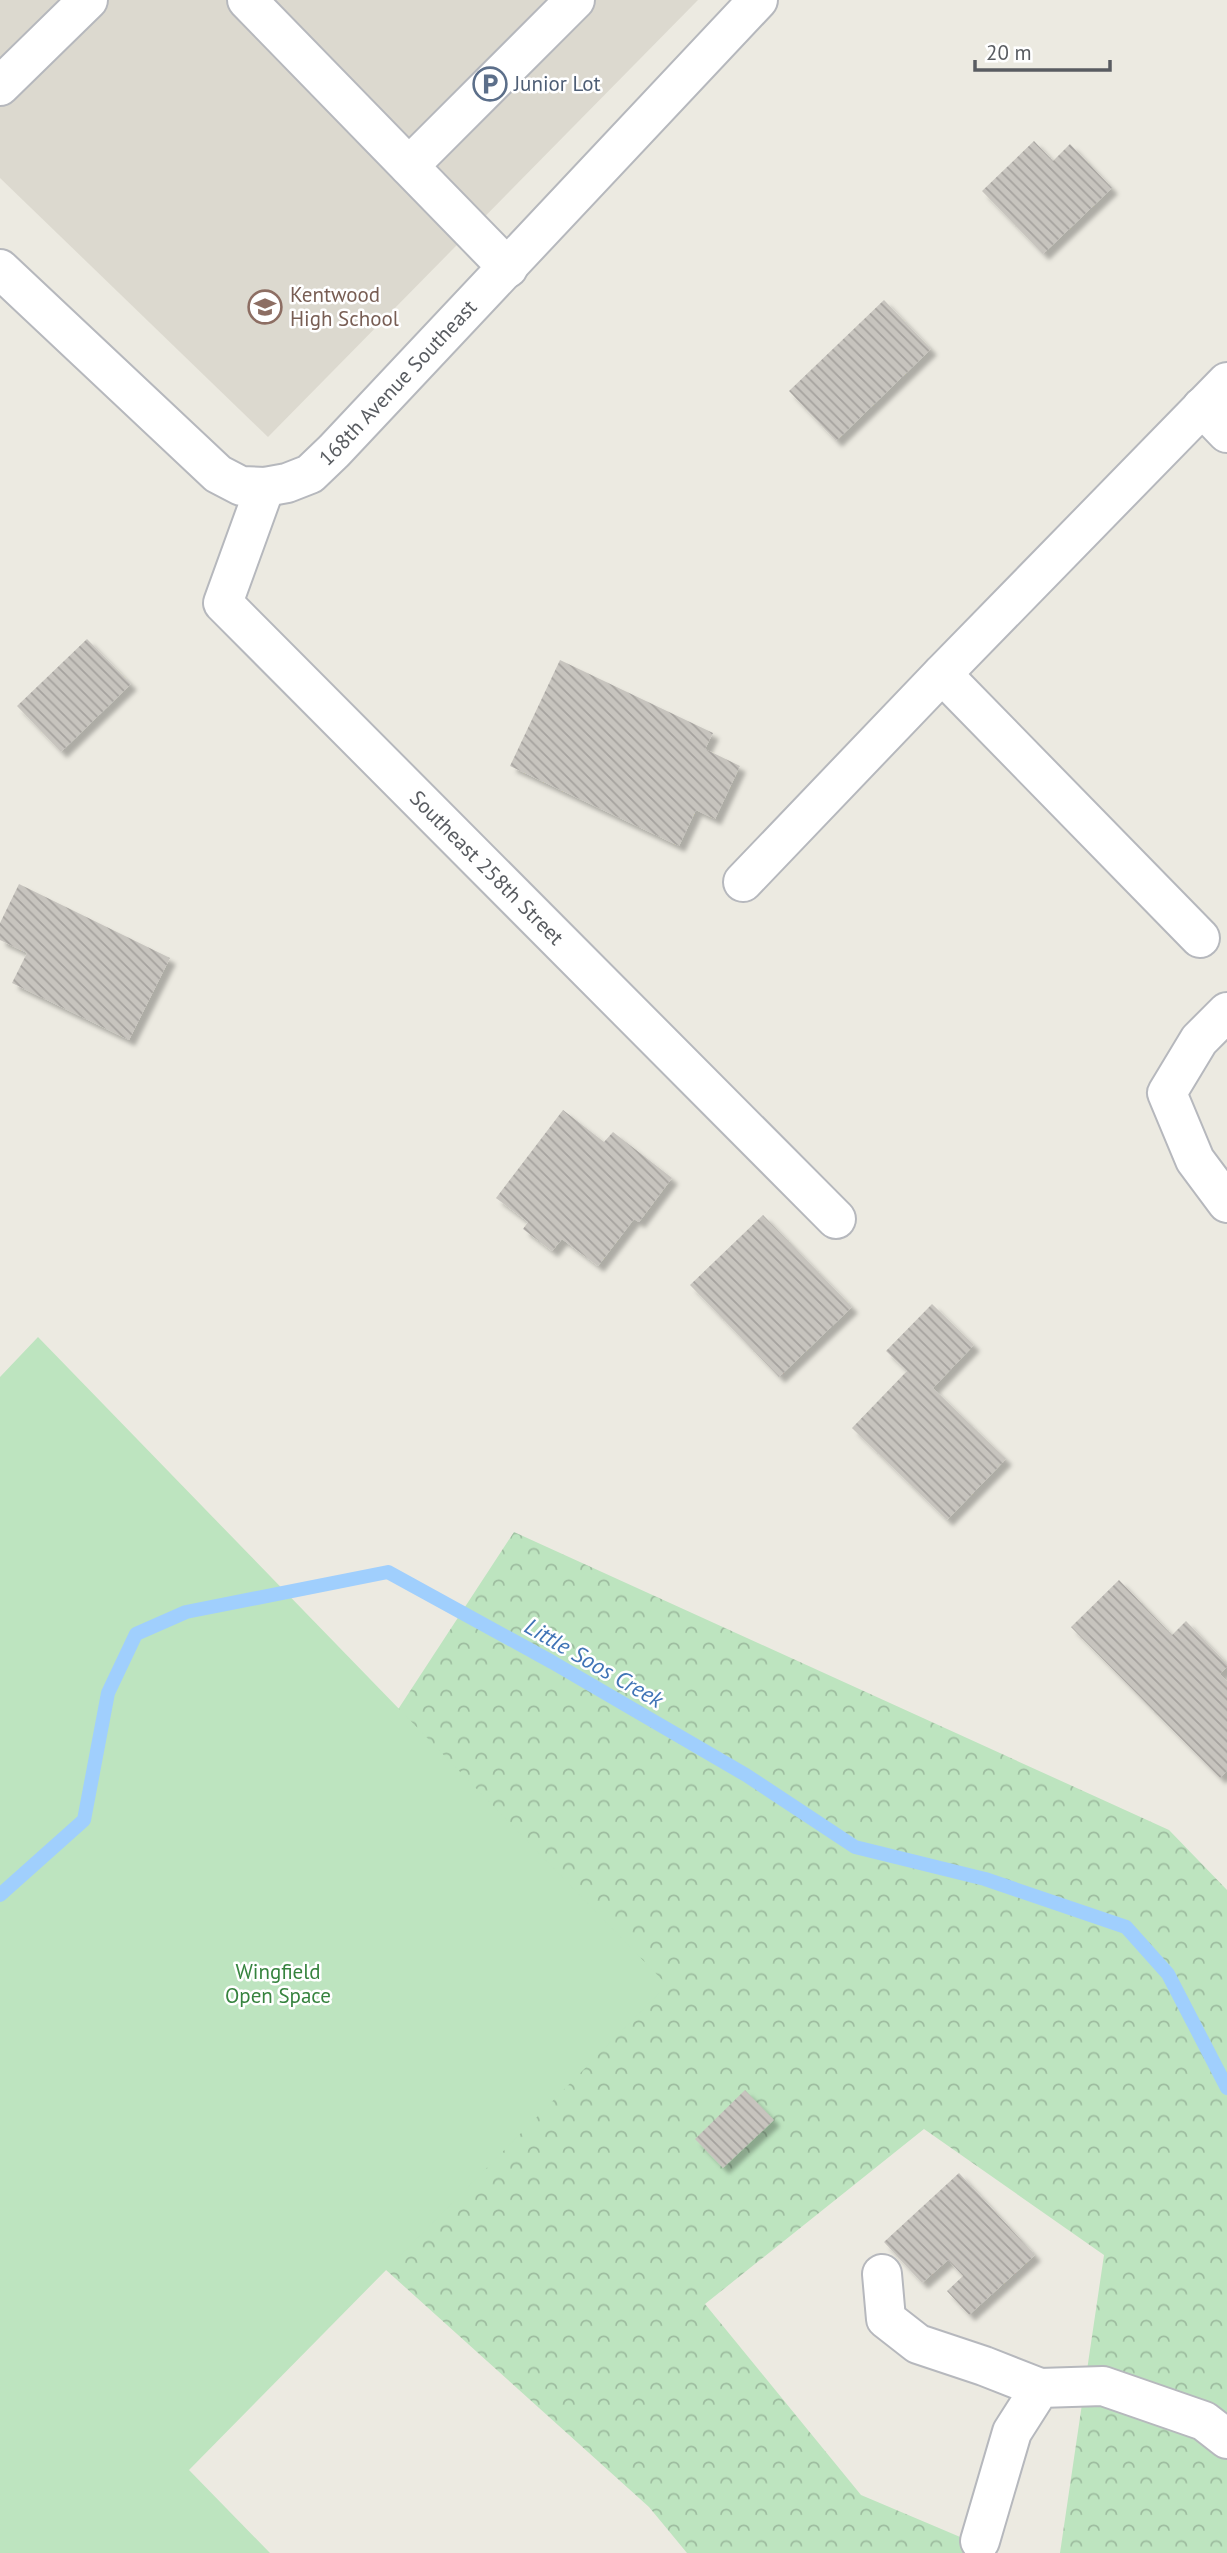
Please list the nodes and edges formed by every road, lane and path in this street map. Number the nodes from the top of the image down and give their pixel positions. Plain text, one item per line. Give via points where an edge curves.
1 (88, 0) edge
2 (247, 0) edge
3 (575, 0) edge
4 (758, 0) edge
5 (0, 86) edge
6 (409, 166) junction
7 (508, 268) junction
8 (0, 269) edge
9 (1219, 407) edge
10 (265, 487) junction
11 (942, 674) junction
12 (743, 883) dead end
13 (1200, 938) dead end
14 (1227, 1012) edge
15 (1227, 1203) edge
16 (836, 1219) dead end
17 (882, 2274) dead end
18 (1040, 2388) junction
19 (1227, 2439) edge
20 (980, 2541) dead end

1 - 5 street
2 - 6 street
3 - 6 street
4 - 7 street, 168th Avenue Southeast
6 - 7 street
7 - 10 street, 168th Avenue Southeast via 310,474
8 - 10 street, 168th Avenue Southeast via 218,474 241,486
9 - 11 street
10 - 16 street, Southeast 258th Street via 223,603
11 - 12 street
11 - 13 street
14 - 15 street via 1199,1040 1167,1093 1195,1160
17 - 18 street via 886,2319 918,2344
18 - 19 street via 1102,2386 1204,2421
18 - 20 street via 1012,2432

